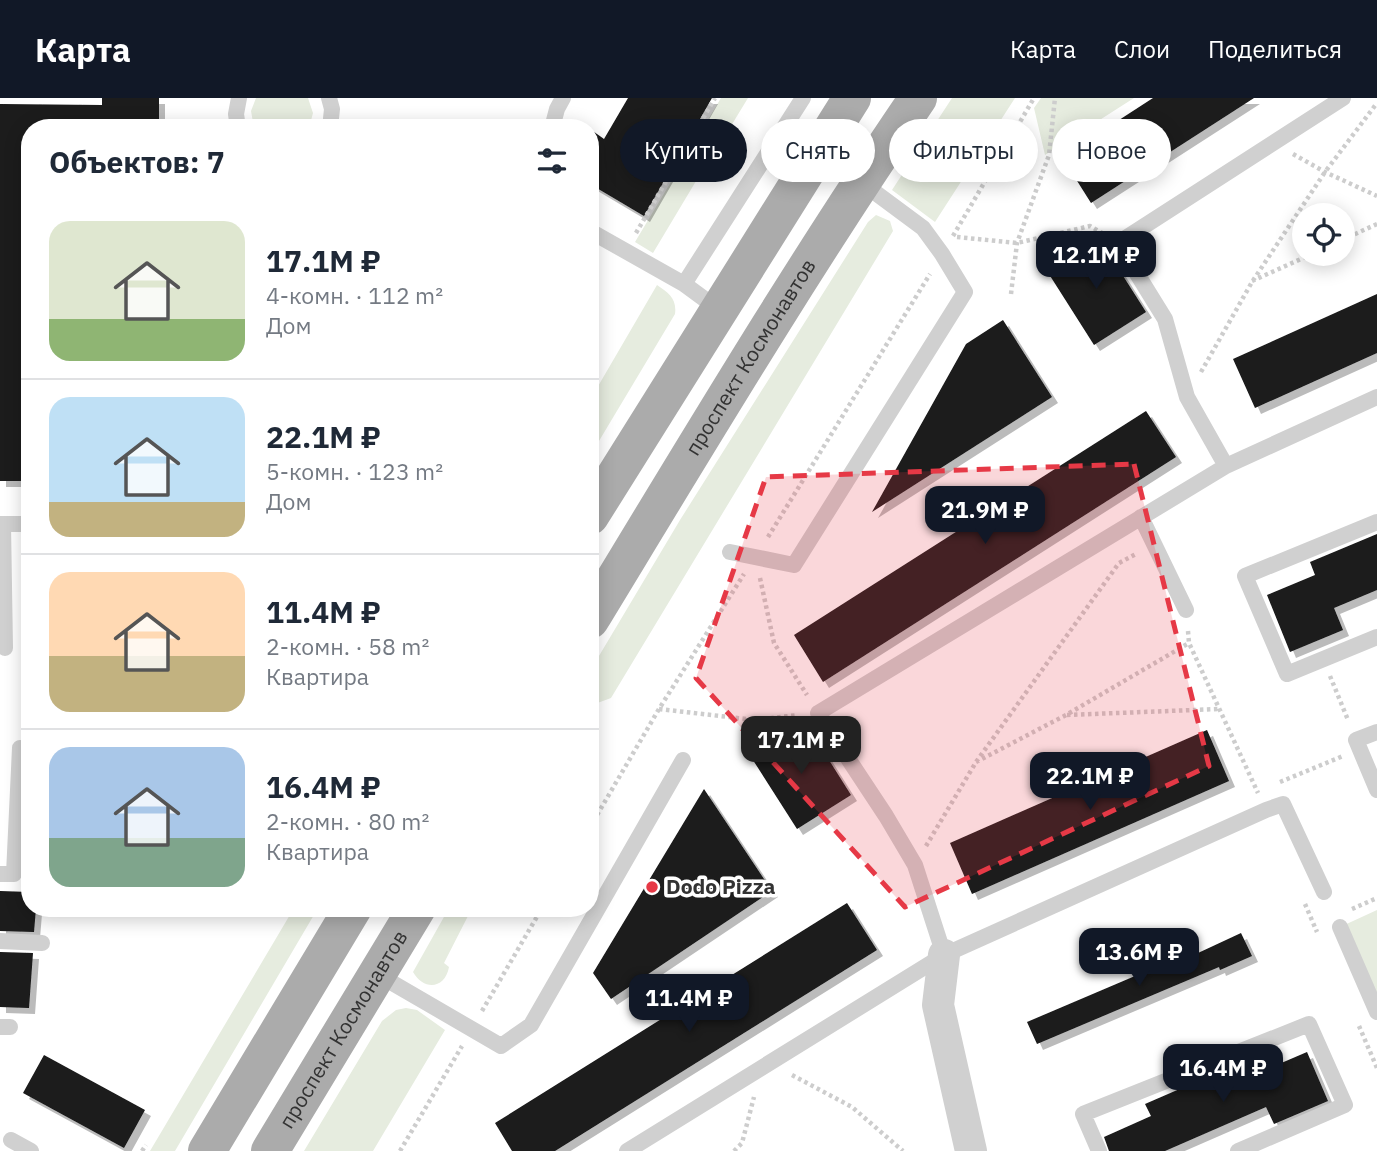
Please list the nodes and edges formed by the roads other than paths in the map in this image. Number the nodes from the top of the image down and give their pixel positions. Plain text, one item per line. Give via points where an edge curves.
1 (239, 98) edge
2 (329, 98) edge
3 (563, 98) edge
4 (803, 98) edge
5 (852, 98) edge
6 (918, 98) edge
7 (1343, 98) edge
8 (237, 119) edge
9 (332, 119) edge
10 (554, 119) edge
11 (875, 161) edge
12 (861, 182) joint
13 (599, 236) edge
14 (684, 284) junction
15 (718, 309) junction
16 (1377, 397) edge
17 (1226, 466) junction
18 (599, 501) edge
19 (1141, 517) junction
20 (1377, 522) edge
21 (2, 524) edge
22 (21, 524) edge
23 (730, 552) dead end
24 (599, 605) edge
25 (1186, 610) road end
26 (1377, 637) edge
27 (5, 648) dead end
28 (1377, 732) edge
29 (20, 748) dead end
30 (683, 760) dead end
31 (1377, 790) edge
32 (0, 874) edge
33 (1324, 892) dead end
34 (599, 906) edge
35 (348, 917) edge
36 (412, 917) edge
37 (593, 917) edge
38 (1343, 919) road end
39 (0, 941) edge
40 (42, 943) dead end
41 (944, 955) junction
42 (377, 974) junction
43 (1377, 1012) edge
44 (12, 1140) dead end
45 (31, 1151) edge
46 (207, 1151) edge
47 (270, 1151) edge
48 (627, 1151) edge
49 (971, 1151) edge
50 (1099, 1151) edge
51 (1238, 1151) edge

1 - 8 lane
2 - 9 lane
3 - 10 lane
4 - 14 lane
5 - 15 main road
6 - 11 main road, проспект Космонавтов
7 - 17 lane via 1118,243 1165,319 1187,397
12 - 23 lane via 923,228 965,292 794,565
12 - 24 main road, проспект Космонавтов
13 - 14 lane
14 - 15 lane
15 - 18 main road
16 - 17 lane
17 - 19 lane
19 - 25 lane
19 - 41 lane via 818,713 915,865
20 - 26 lane via 1245,576 1287,674
21 - 22 lane
21 - 27 lane
28 - 31 lane via 1358,745
29 - 32 lane via 15,874
30 - 34 lane
33 - 41 lane via 1283,804
35 - 46 main road
36 - 42 main road, проспект Космонавтов
37 - 42 lane via 531,1025 501,1046
38 - 43 lane
39 - 40 lane
41 - 48 lane
41 - 49 street via 938,1005
42 - 47 main road, проспект Космонавтов
44 - 45 lane
50 - 51 lane via 1083,1114 1309,1024 1345,1105

